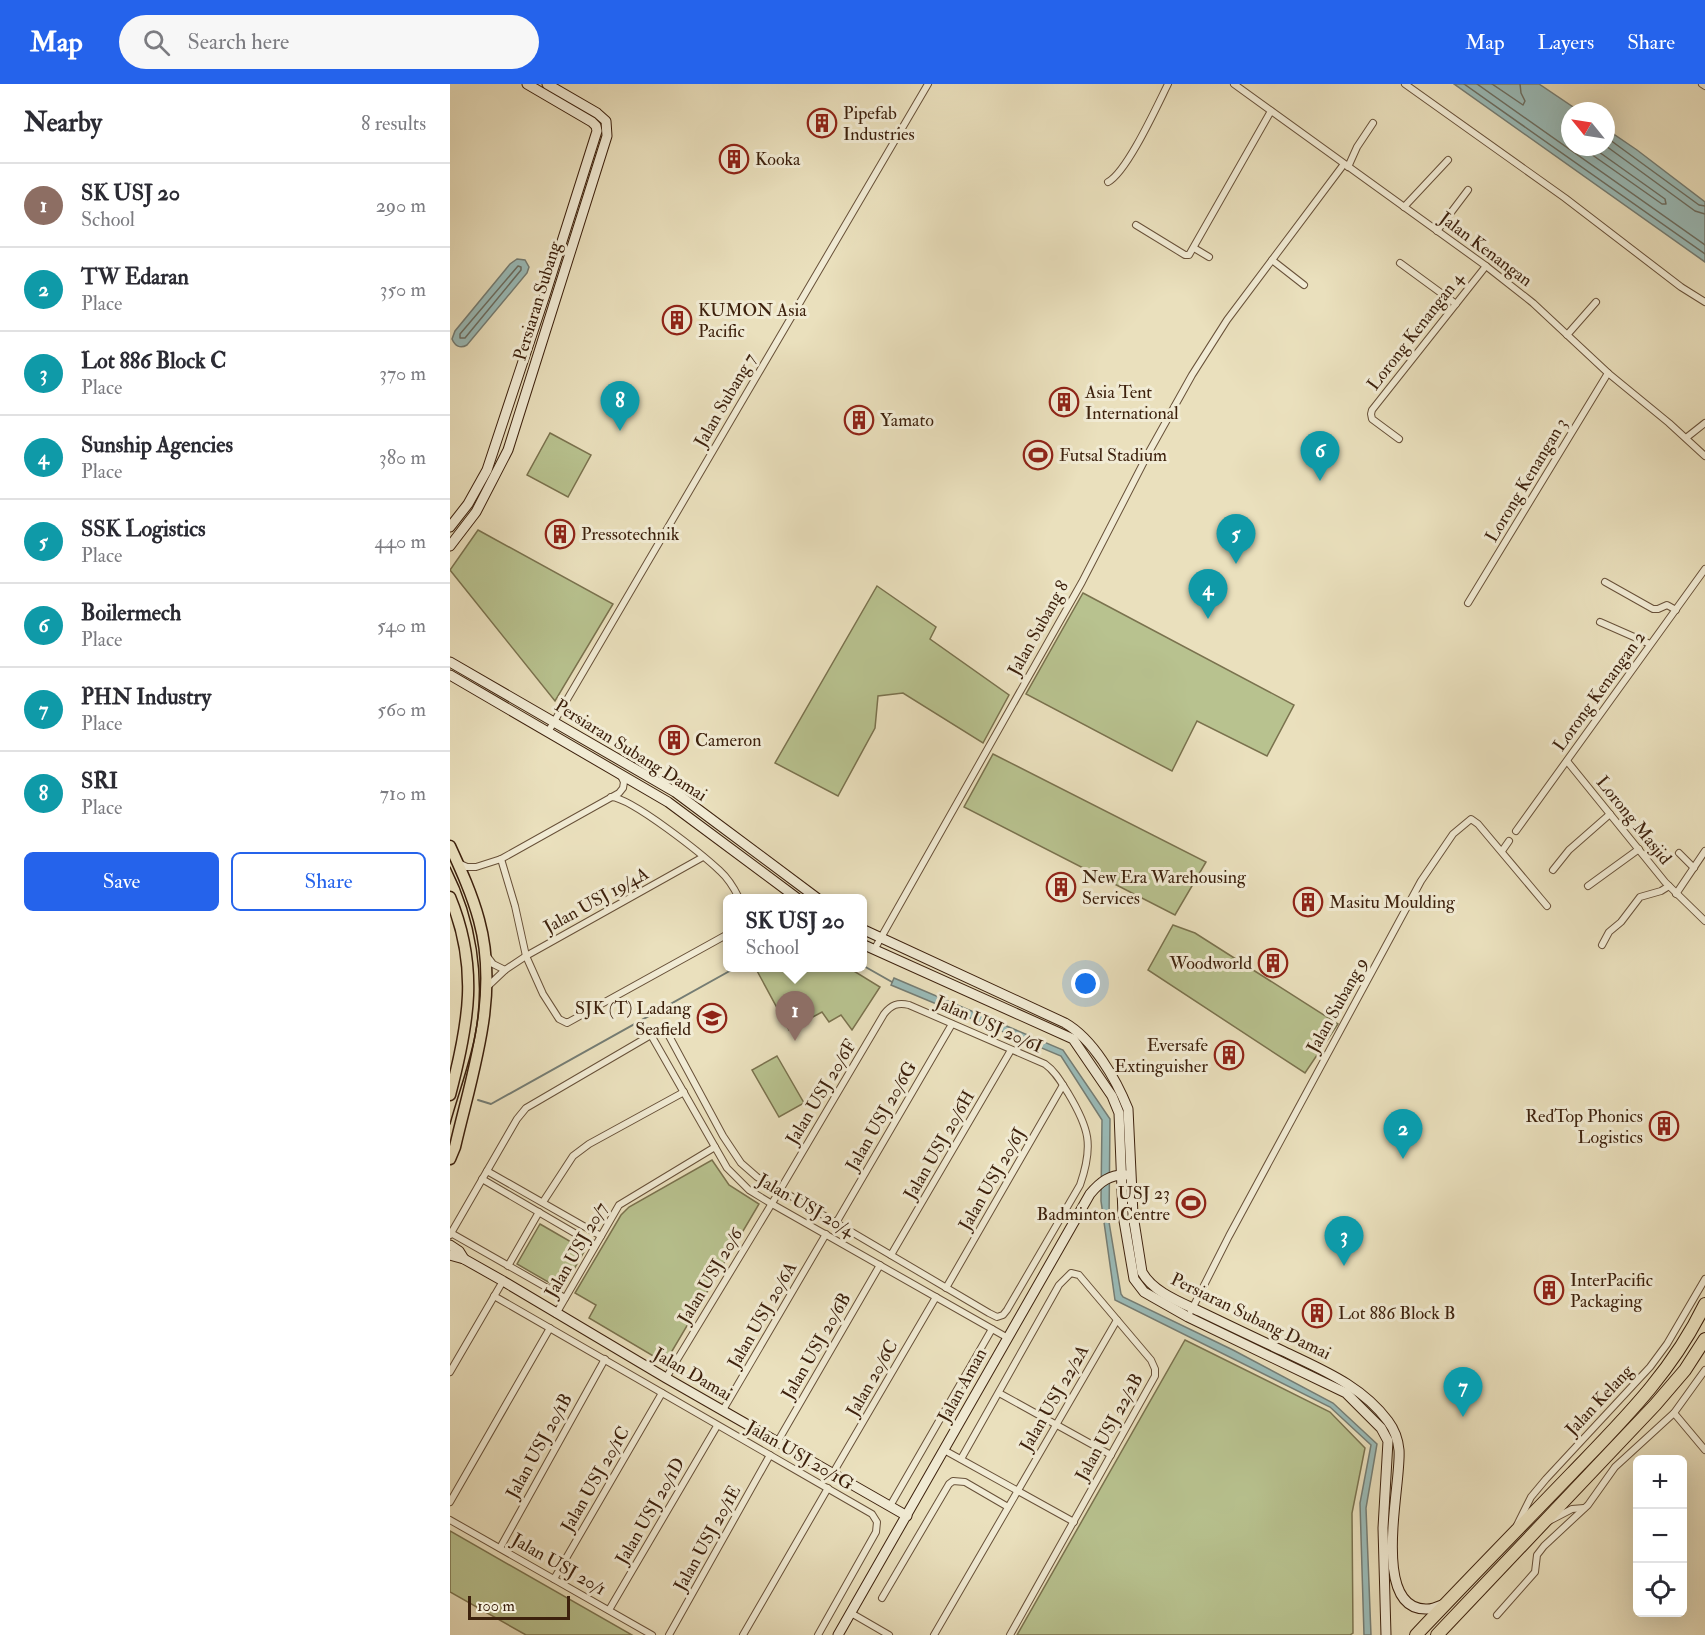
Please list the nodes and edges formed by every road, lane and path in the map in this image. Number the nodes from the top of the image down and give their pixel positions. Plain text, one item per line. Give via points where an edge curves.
1 (527, 84) edge
2 (547, 84) edge
3 (928, 84) edge
4 (1168, 84) edge
5 (1234, 84) edge
6 (1404, 84) edge
7 (1271, 111) junction
8 (1373, 123) dead end
9 (1448, 160) dead end
10 (1346, 165) junction
11 (1108, 182) dead end
12 (1468, 190) dead end
13 (1404, 207) junction
14 (1136, 225) dead end
15 (1437, 231) junction
16 (1194, 248) junction
17 (1209, 257) dead end
18 (1272, 260) junction
19 (1400, 263) dead end
20 (1486, 266) junction
21 (1304, 285) dead end
22 (1596, 302) dead end
23 (1705, 302) edge
24 (1456, 304) junction
25 (1567, 335) junction
26 (1608, 373) junction
27 (1705, 423) edge
28 (501, 431) junction
29 (513, 434) junction
30 (1686, 438) junction
31 (1400, 439) dead end
32 (1705, 456) edge
33 (450, 528) edge
34 (450, 546) edge
35 (1705, 569) edge
36 (1605, 582) dead end
37 (1468, 603) dead end
38 (1676, 610) junction
39 (1600, 622) dead end
40 (1650, 644) junction
41 (450, 662) edge
42 (450, 675) edge
43 (555, 721) junction
44 (548, 732) junction
45 (1567, 761) junction
46 (616, 772) junction
47 (611, 797) junction
48 (1610, 814) junction
49 (1516, 831) dead end
50 (1509, 841) dead end
51 (450, 846) edge
52 (1639, 849) junction
53 (1502, 851) junction
54 (1705, 851) edge
55 (1679, 853) dead end
56 (703, 857) junction
57 (501, 859) junction
58 (458, 863) junction
59 (1694, 868) junction
60 (1552, 870) dead end
61 (1588, 886) dead end
62 (1669, 886) junction
63 (737, 894) edge
64 (792, 894) edge
65 (812, 894) edge
66 (1676, 894) junction
67 (450, 897) edge
68 (1547, 906) dead end
69 (1705, 921) edge
70 (867, 932) edge
71 (723, 937) edge
72 (880, 939) junction
73 (1602, 945) dead end
74 (867, 946) edge
75 (484, 948) junction
76 (874, 950) junction
77 (526, 956) junction
78 (505, 970) junction
79 (487, 987) junction
80 (888, 1010) joint
81 (952, 1024) junction
82 (651, 1035) junction
83 (1011, 1050) junction
84 (1063, 1085) junction
85 (684, 1092) junction
86 (450, 1095) edge
87 (715, 1148) junction
88 (450, 1159) edge
89 (487, 1170) junction
90 (1123, 1175) junction
91 (482, 1179) junction
92 (780, 1190) junction
93 (543, 1202) junction
94 (772, 1204) junction
95 (539, 1212) junction
96 (836, 1223) junction
97 (450, 1234) edge
98 (826, 1234) junction
99 (601, 1236) junction
100 (450, 1245) edge
101 (595, 1245) junction
102 (450, 1255) edge
103 (891, 1255) junction
104 (464, 1259) junction
105 (880, 1265) junction
106 (508, 1266) junction
107 (1705, 1279) edge
108 (503, 1281) junction
109 (946, 1288) junction
110 (494, 1296) junction
111 (936, 1297) junction
112 (565, 1298) junction
113 (1705, 1304) edge
114 (1190, 1312) junction
115 (556, 1314) junction
116 (1117, 1320) junction
117 (550, 1328) junction
118 (992, 1329) junction
119 (1008, 1338) junction
120 (1705, 1339) edge
121 (605, 1359) junction
122 (1705, 1370) edge
123 (450, 1372) edge
124 (666, 1378) junction
125 (662, 1393) junction
126 (999, 1393) junction
127 (723, 1410) junction
128 (1674, 1413) junction
129 (1057, 1425) junction
130 (717, 1426) junction
131 (778, 1441) junction
132 (945, 1450) junction
133 (1705, 1450) edge
134 (770, 1455) junction
135 (1111, 1455) junction
136 (961, 1459) junction
137 (833, 1473) junction
138 (828, 1488) junction
139 (1017, 1491) junction
140 (450, 1502) edge
141 (890, 1506) junction
142 (1008, 1507) junction
143 (1584, 1508) junction
144 (907, 1516) junction
145 (450, 1520) edge
146 (1074, 1522) junction
147 (1544, 1523) junction
148 (1510, 1538) junction
149 (500, 1548) junction
150 (554, 1579) junction
151 (882, 1598) dead end
152 (1446, 1604) junction
153 (609, 1611) junction
154 (851, 1613) junction
155 (1497, 1616) dead end
156 (652, 1635) edge
157 (669, 1635) edge
158 (743, 1635) edge
159 (818, 1635) edge
160 (838, 1635) edge
161 (889, 1635) edge
162 (934, 1635) edge
163 (1010, 1635) edge
164 (1386, 1635) edge
165 (1416, 1635) edge
166 (1437, 1635) edge

1 - 28 street, Persiaran Subang via 592,122 597,131
2 - 29 street, Persiaran Subang via 597,113 606,121 607,130
3 - 43 street, Jalan Subang 7
4 - 11 street via 1127,161
5 - 7 street, Jalan Kenangan
6 - 23 street
7 - 10 street, Jalan Kenangan
7 - 16 street
8 - 10 street, Jalan Subang 8
9 - 13 street
10 - 13 street, Jalan Kenangan
10 - 18 street, Jalan Subang 8
12 - 15 street
13 - 15 street, Jalan Kenangan
14 - 16 street via 1185,255
15 - 20 street, Jalan Kenangan
16 - 17 street
18 - 21 street
18 - 72 street, Jalan Subang 8 via 1227,320 1161,430 1082,582
19 - 24 street
20 - 24 street, Lorong Kenangan 4
20 - 25 street, Jalan Kenangan
22 - 25 street
24 - 31 street, Lorong Kenangan 4 via 1372,410 1372,419
25 - 26 street, Jalan Kenangan
26 - 30 street, Jalan Kenangan
26 - 37 street, Lorong Kenangan 3
27 - 30 street
28 - 29 street
28 - 33 street, Persiaran Subang via 487,470
29 - 34 street, Persiaran Subang via 476,512
30 - 32 street, Jalan Kenangan
35 - 38 street, Lorong Kenangan 2
36 - 38 street via 1653,609 1667,605
38 - 40 street, Lorong Kenangan 2
39 - 40 street
40 - 45 street, Lorong Kenangan 2
41 - 43 street, Persiaran Subang Damai
42 - 44 street, Persiaran Subang Damai
43 - 44 street, Jalan Subang 7
43 - 65 street, Persiaran Subang Damai via 675,792
44 - 46 street, Persiaran Subang Damai
45 - 48 street, Lorong Masjid
45 - 49 street, Lorong Kenangan 2
46 - 47 street via 624,779 623,788
46 - 64 street, Persiaran Subang Damai via 668,802
47 - 56 street via 626,801
47 - 57 street
48 - 52 street, Lorong Masjid
48 - 60 street via 1569,849
50 - 53 street
51 - 58 main road
52 - 61 street
52 - 62 street, Lorong Masjid
53 - 68 street, Jalan Subang 9
53 - 114 street, Jalan Subang 9 via 1471,819 1453,834 1437,856
54 - 59 street
55 - 59 street
56 - 63 street via 732,884
56 - 77 street, Jalan USJ 19/4A
57 - 58 street via 476,867
57 - 77 street
58 - 75 main road via 480,921
59 - 66 street
62 - 66 street, Lorong Masjid
62 - 73 street via 1640,897
66 - 69 street, Lorong Masjid
67 - 86 main road via 465,942 469,993
70 - 72 street, Persiaran Subang Damai
71 - 77 street via 567,1023 559,1019 543,994
72 - 76 street, Jalan Subang 8
72 - 90 street, Persiaran Subang Damai via 1079,1031 1128,1109
74 - 76 street, Persiaran Subang Damai
75 - 78 street via 493,964
75 - 79 main road
76 - 90 street, Persiaran Subang Damai via 1073,1039 1112,1096 1119,1113
77 - 78 street, Jalan USJ 19/4A
78 - 79 street, Jalan USJ 19/4A
79 - 88 main road via 484,1021
80 - 81 street, Jalan USJ 20/6I via 903,1003
80 - 92 street, Jalan USJ 20/6F
81 - 83 street, Jalan USJ 20/6I
81 - 96 street, Jalan USJ 20/6G
82 - 85 street, Jalan USJ 20/4
82 - 89 street via 526,1108
82 - 92 street via 661,1031 668,1034 741,1163
83 - 84 street, Jalan USJ 20/6I via 1045,1064
83 - 103 street, Jalan USJ 20/6H
84 - 109 street, Jalan USJ 20/6J
84 - 109 street, Jalan USJ 20/6I via 1085,1125 1088,1160 1080,1185 1003,1315 997,1317
85 - 87 street, Jalan USJ 20/4
85 - 93 street via 582,1149 565,1165
87 - 94 street, Jalan USJ 20/4 via 733,1175
87 - 99 street, Jalan USJ 20/7 via 619,1205
89 - 91 street
89 - 93 street
90 - 114 street, Persiaran Subang Damai via 1142,1272 1151,1286
90 - 119 street, Jalan Aman via 1106,1179 1094,1189
91 - 95 street
91 - 97 street
92 - 94 street, Jalan USJ 20/6
92 - 96 street
93 - 99 street
94 - 98 street, Jalan USJ 20/4
94 - 124 street, Jalan USJ 20/6
95 - 101 street
95 - 106 street
96 - 103 street
97 - 106 street
98 - 105 street, Jalan USJ 20/4
98 - 127 street, Jalan USJ 20/6A
99 - 101 street, Jalan USJ 20/7
100 - 104 street, Jalan Damai
101 - 112 street, Jalan USJ 20/7
102 - 104 street, Jalan Damai
103 - 109 street
104 - 108 street, Jalan Damai
105 - 111 street, Jalan USJ 20/4
105 - 131 street, Jalan USJ 20/6B
106 - 112 street
107 - 148 street, Jalan Kelang via 1650,1367 1531,1497
108 - 110 street
108 - 115 street, Jalan Damai
110 - 117 street, Jalan USJ 20/1G
110 - 123 street
111 - 118 street, Jalan USJ 20/4
111 - 137 street, Jalan 20/6C
112 - 115 street, Jalan USJ 20/7
113 - 148 highway via 1679,1352 1656,1383
114 - 152 street, Persiaran Subang Damai via 1350,1384 1387,1420 1399,1452 1393,1525 1395,1583 1411,1606 1426,1609
114 - 164 street, Persiaran Subang Damai via 1346,1393 1381,1428 1388,1441 1383,1528
115 - 124 street, Jalan Damai
116 - 126 street, Jalan USJ 22/2B via 1079,1275 1069,1275 1059,1285
116 - 129 street, Jalan USJ 22/2A
116 - 135 street, Jalan USJ 22/2B via 1151,1360 1155,1376
117 - 121 street, Jalan USJ 20/1G
117 - 140 street
118 - 119 street, Jalan USJ 20/4
118 - 141 street
119 - 132 street, Jalan Aman
120 - 147 highway via 1663,1397
121 - 125 street, Jalan USJ 20/1G
121 - 149 street, Jalan USJ 20/1B
122 - 128 street
124 - 127 street, Jalan Damai
125 - 130 street, Jalan USJ 20/1G
125 - 150 street, Jalan USJ 20/1C
126 - 129 street
126 - 136 street
127 - 131 street, Jalan Damai
128 - 133 street
128 - 143 street via 1615,1467
129 - 135 street
129 - 139 street, Jalan USJ 22/2A
130 - 134 street, Jalan USJ 20/1G
130 - 153 street, Jalan USJ 20/1D
131 - 137 street, Jalan Damai
132 - 136 street
132 - 144 street, Jalan Aman
134 - 138 street, Jalan USJ 20/1G
134 - 157 street, Jalan USJ 20/1E
135 - 146 street, Jalan USJ 22/2B
136 - 139 street
137 - 141 street, Jalan Damai
138 - 158 street
138 - 159 street, Jalan USJ 20/1G via 872,1514 877,1522 876,1532
139 - 142 street, Jalan USJ 22/2A
139 - 146 street
141 - 144 street, Jalan Damai
142 - 151 street via 964,1482 953,1481 944,1488
142 - 162 street, Jalan USJ 22/2A
143 - 147 street via 1572,1509
143 - 155 street via 1544,1546 1537,1555 1535,1572
144 - 154 street, Jalan Aman
145 - 149 street, Jalan USJ 20/1
146 - 163 street, Jalan USJ 22/2B
147 - 166 highway
148 - 152 highway
149 - 150 street, Jalan USJ 20/1
150 - 153 street, Jalan USJ 20/1
152 - 165 highway
153 - 156 street, Jalan USJ 20/1
154 - 160 street, Jalan Aman
154 - 161 street

